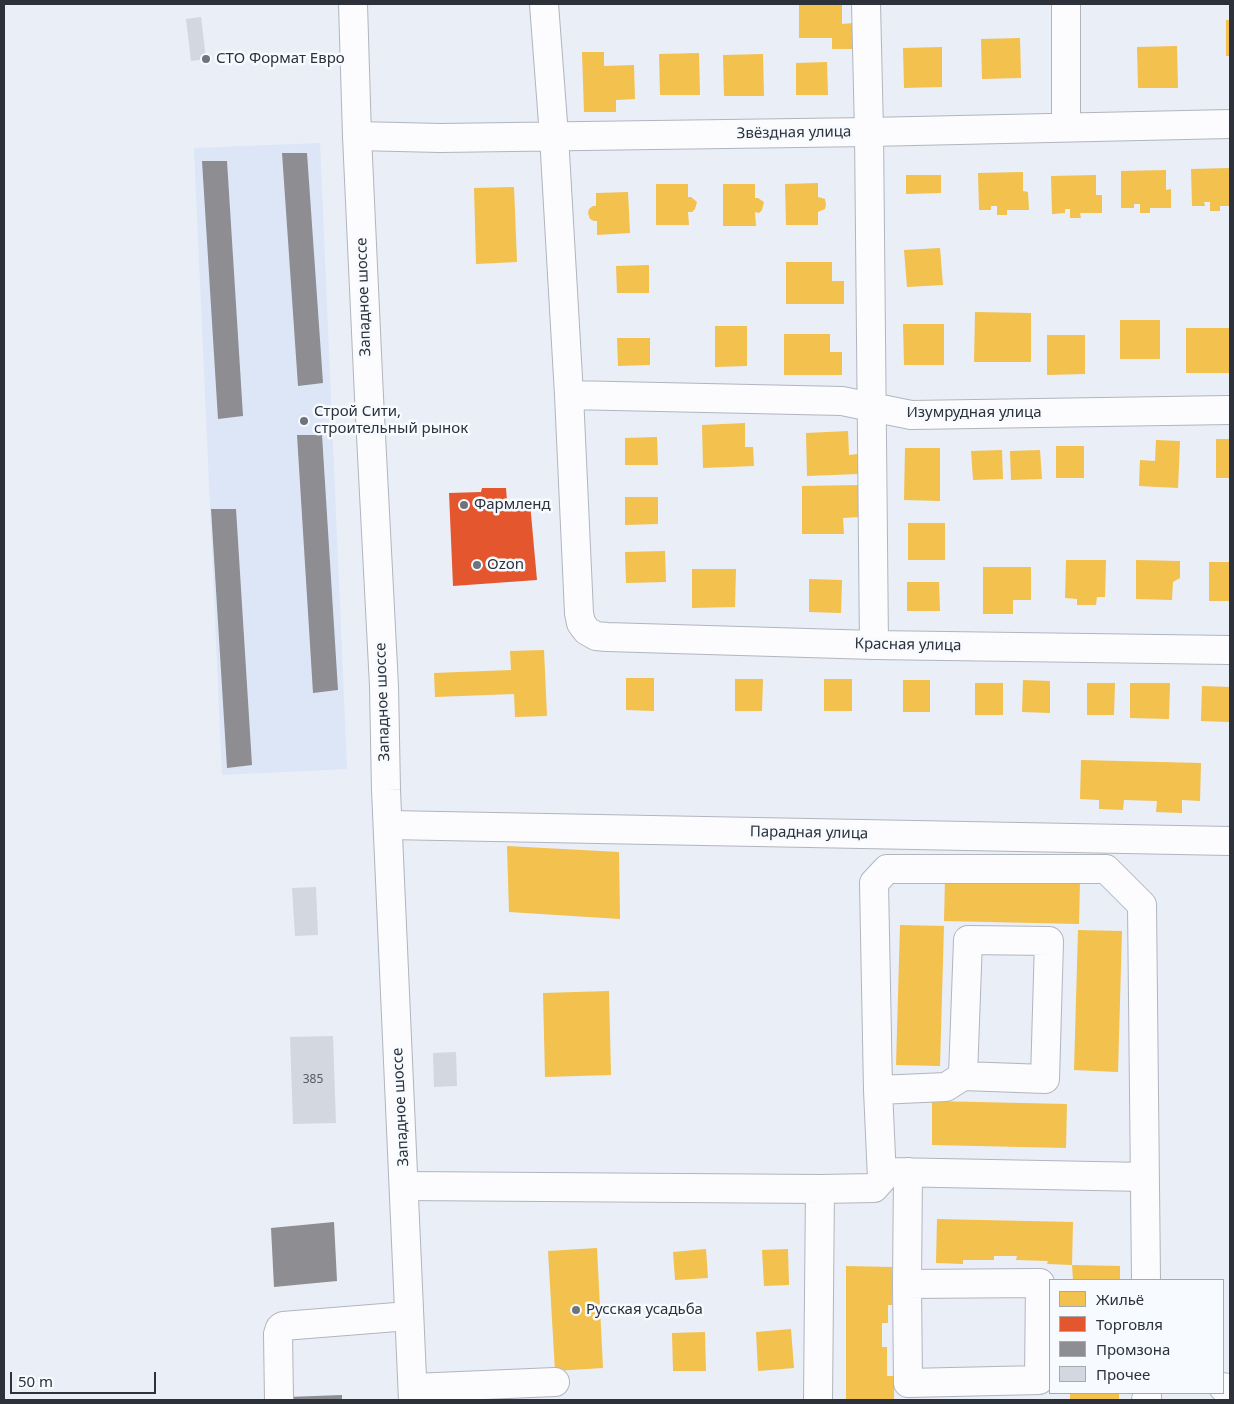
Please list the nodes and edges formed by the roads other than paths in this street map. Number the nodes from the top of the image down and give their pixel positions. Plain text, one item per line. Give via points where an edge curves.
1 (353, 4) edge
2 (544, 4) edge
3 (866, 4) edge
4 (1066, 4) edge
5 (1230, 124) edge
6 (1066, 127) junction
7 (869, 132) junction
8 (357, 136) junction
9 (554, 136) junction
10 (569, 395) junction
11 (871, 408) junction
12 (1230, 410) edge
13 (874, 645) junction
14 (1230, 650) edge
15 (388, 825) junction
16 (1230, 841) edge
17 (963, 1076) junction
18 (878, 1090) junction
19 (895, 1172) junction
20 (1145, 1177) junction
21 (405, 1186) junction
22 (820, 1189) junction
23 (1146, 1279) edge
24 (907, 1284) junction
25 (409, 1316) junction
26 (555, 1382) dead end
27 (507, 1392) edge
28 (907, 1392) edge
29 (413, 1394) edge
30 (278, 1400) edge
31 (818, 1400) edge

1 - 8 street, Западное шоссе
2 - 9 street
3 - 7 street
4 - 6 street
5 - 6 street, Звёздная улица
6 - 7 street, Звёздная улица
7 - 9 street, Звёздная улица
7 - 11 street
8 - 9 street, Звёздная улица
8 - 15 street, Западное шоссе
9 - 10 street
10 - 11 street, Изумрудная улица via 842,401
10 - 13 street, Красная улица via 579,613 587,631 607,637
11 - 12 street, Изумрудная улица via 911,415
11 - 13 street
13 - 14 street, Красная улица
15 - 16 street, Парадная улица
15 - 21 street, Западное шоссе
17 - 17 street via 1045,1079 1049,941 968,940
17 - 18 street via 946,1087
18 - 19 street
18 - 20 street via 874,883 887,869 1106,869 1142,905
19 - 20 street
19 - 22 street via 874,1188
19 - 24 street
20 - 23 street
21 - 22 street
21 - 25 street, Западное шоссе
22 - 31 street
24 - 28 street
24 - 28 street via 1040,1283 1039,1380
25 - 29 street, Западное шоссе
25 - 30 street via 283,1326 278,1334
26 - 27 street
27 - 29 street

